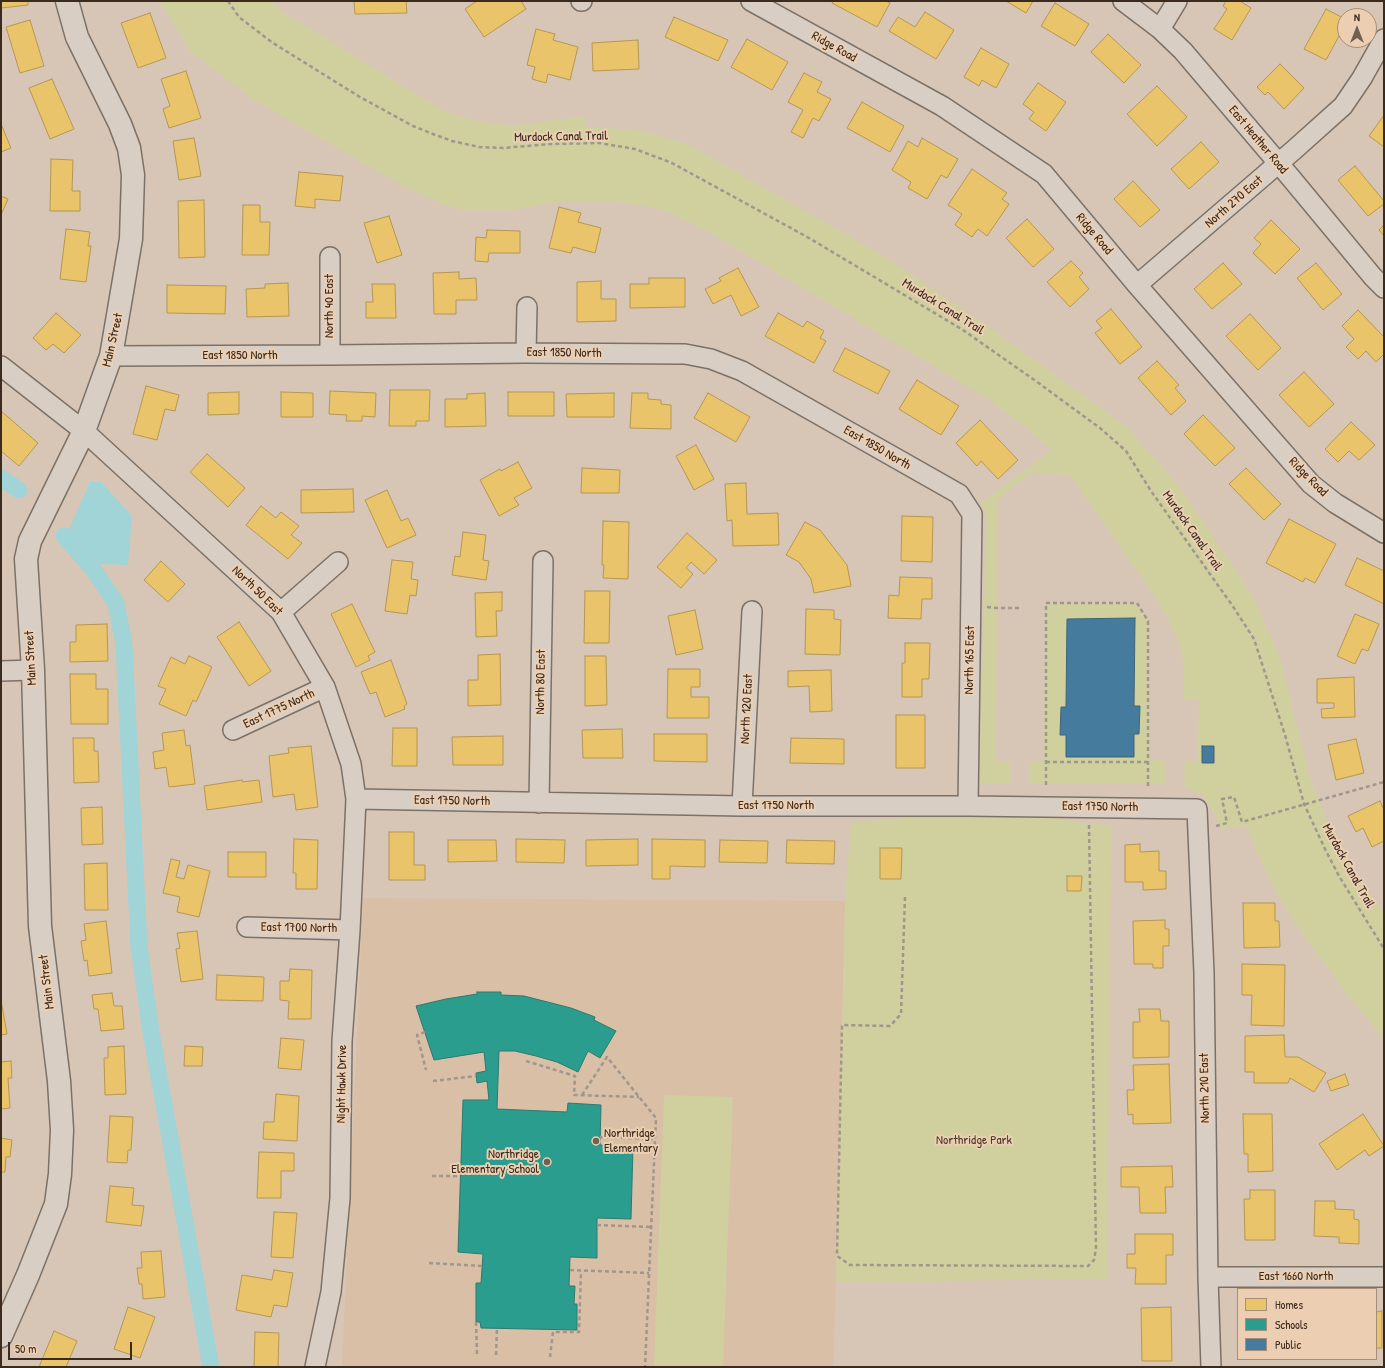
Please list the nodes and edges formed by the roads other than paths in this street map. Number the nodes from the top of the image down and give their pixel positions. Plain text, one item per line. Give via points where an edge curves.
1 (67, 1) edge
2 (751, 1) edge
3 (1123, 1) edge
4 (1177, 1) edge
5 (1160, 30) junction
6 (1384, 39) edge
7 (1278, 164) junction
8 (330, 257) dead end
9 (1137, 285) junction
10 (1384, 288) edge
11 (527, 307) dead end
12 (526, 353) junction
13 (330, 355) junction
14 (111, 356) junction
15 (1, 366) edge
16 (84, 431) junction
17 (972, 514) joint
18 (1384, 533) edge
19 (543, 561) dead end
20 (338, 562) dead end
21 (752, 611) dead end
22 (281, 612) junction
23 (1, 670) edge
24 (33, 670) junction
25 (325, 687) junction
26 (233, 730) dead end
27 (356, 799) junction
28 (539, 803) junction
29 (742, 806) junction
30 (968, 806) junction
31 (1197, 808) joint
32 (247, 927) dead end
33 (350, 930) junction
34 (1208, 1277) junction
35 (1384, 1277) edge
36 (1, 1336) edge
37 (315, 1367) edge
38 (1211, 1367) edge

1 - 14 street, Main Street via 77,37 120,124 129,148 133,175 131,239
2 - 9 street, Ridge Road via 942,106 1044,174
3 - 5 street, East Heather Road
4 - 5 street
5 - 7 street, East Heather Road via 1183,51
6 - 7 street, North 270 East via 1343,106
7 - 9 street, North 270 East
7 - 10 street, East Heather Road
8 - 13 street, North 40 East
9 - 18 street, Ridge Road via 1311,484 1335,503
11 - 12 street
12 - 13 street, East 1850 North
12 - 17 street, East 1850 North via 685,354 711,359 742,371 959,494
13 - 14 street, East 1850 North
14 - 16 street, Main Street
15 - 16 street, North 50 East
16 - 22 street, North 50 East
16 - 24 street, Main Street via 30,541 26,559
17 - 30 street, North 165 East
19 - 28 street, North 80 East
20 - 22 street
21 - 29 street, North 120 East
22 - 25 street, North 50 East
23 - 24 street
24 - 36 street, Main Street via 40,926 59,1081 62,1130 60,1174 56,1204
25 - 26 street, East 1775 North
25 - 27 street, North 50 East via 351,764
27 - 28 street, East 1750 North
27 - 33 street, Night Hawk Drive
28 - 29 street, East 1750 North
29 - 30 street, East 1750 North
30 - 31 street, East 1750 North
31 - 34 street, North 210 East via 1204,973
32 - 33 street, East 1700 North
33 - 37 street, Night Hawk Drive via 342,1041 340,1198 331,1292
34 - 35 street, East 1660 North
34 - 38 street, North 210 East

